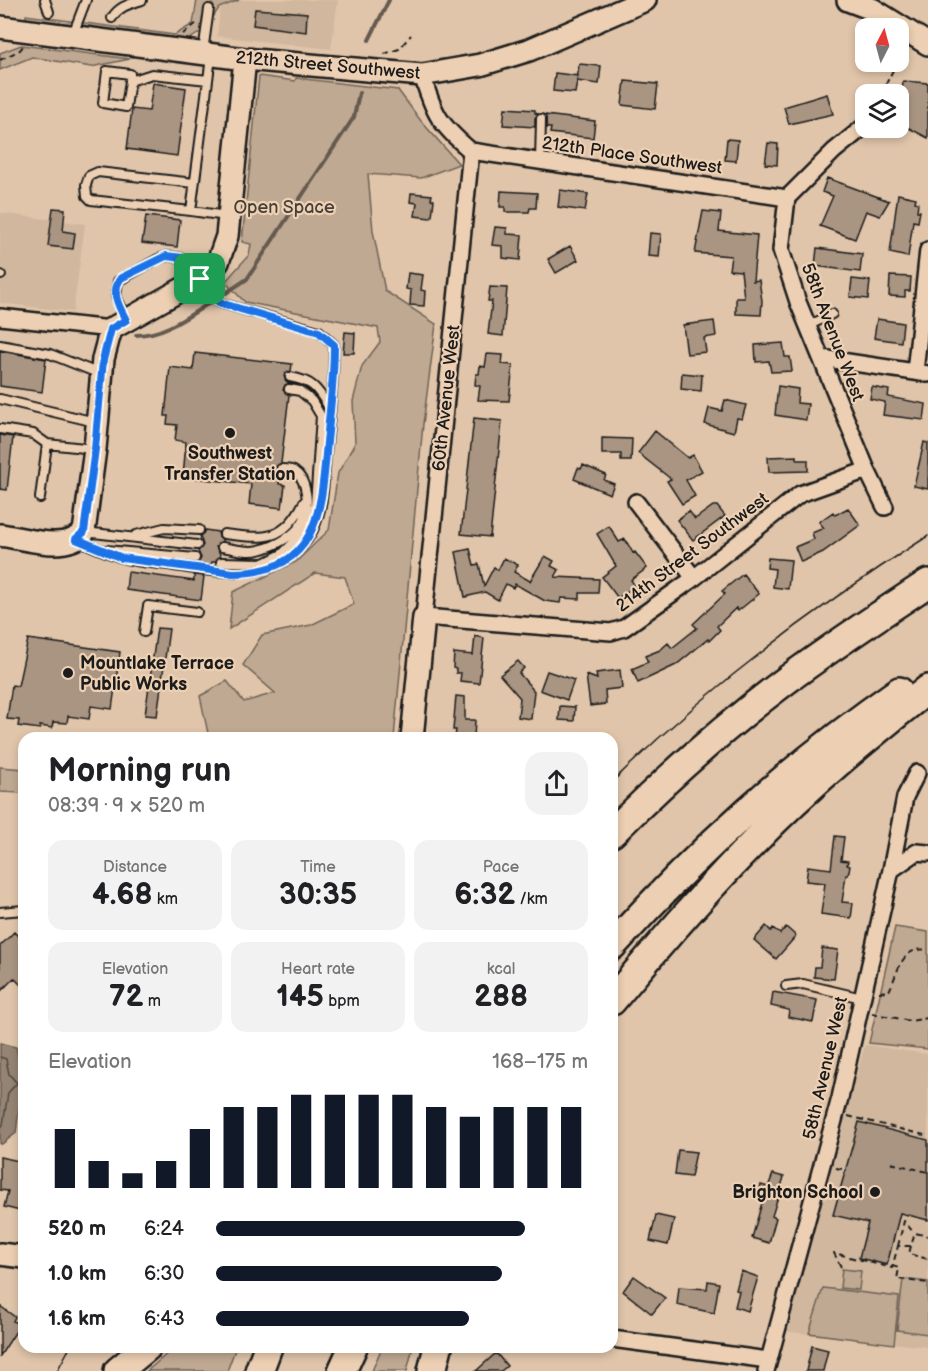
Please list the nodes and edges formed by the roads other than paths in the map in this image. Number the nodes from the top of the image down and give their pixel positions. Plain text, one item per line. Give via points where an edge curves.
1 (45, 0) edge
2 (86, 0) edge
3 (142, 0) edge
4 (645, 0) edge
5 (848, 0) edge
6 (209, 9) dead end
7 (49, 12) dead end
8 (112, 18) dead end
9 (0, 27) edge
10 (72, 35) junction
11 (928, 45) edge
12 (207, 53) junction
13 (245, 59) junction
14 (422, 75) junction
15 (208, 80) junction
16 (130, 81) junction
17 (541, 119) dead end
18 (855, 134) edge
19 (471, 151) junction
20 (540, 162) junction
21 (195, 183) junction
22 (787, 198) junction
23 (191, 211) junction
24 (229, 216) junction
25 (928, 250) edge
26 (200, 279) junction
27 (832, 314) dead end
28 (0, 317) edge
29 (119, 324) junction
30 (808, 326) junction
31 (0, 345) edge
32 (821, 358) junction
33 (922, 373) edge
34 (102, 374) junction
35 (290, 377) dead end
36 (289, 389) dead end
37 (0, 399) edge
38 (330, 409) junction
39 (97, 423) junction
40 (0, 429) edge
41 (47, 444) junction
42 (95, 449) junction
43 (281, 468) dead end
44 (867, 470) junction
45 (307, 495) junction
46 (40, 498) dead end
47 (636, 502) dead end
48 (885, 507) dead end
49 (199, 530) dead end
50 (224, 534) dead end
51 (0, 535) edge
52 (80, 535) junction
53 (130, 537) junction
54 (197, 545) dead end
55 (222, 548) dead end
56 (101, 550) junction
57 (195, 558) dead end
58 (221, 562) dead end
59 (694, 578) junction
60 (928, 583) edge
61 (197, 612) dead end
62 (424, 617) junction
63 (144, 632) dead end
64 (928, 671) edge
65 (928, 689) edge
66 (413, 732) edge
67 (917, 773) dead end
68 (618, 827) edge
69 (928, 853) edge
70 (891, 870) junction
71 (18, 910) edge
72 (0, 912) edge
73 (618, 940) edge
74 (786, 986) dead end
75 (618, 994) edge
76 (860, 1004) junction
77 (0, 1254) edge
78 (18, 1256) edge
79 (618, 1340) edge
80 (140, 1353) edge
81 (266, 1353) edge
82 (350, 1353) edge
83 (436, 1353) edge
84 (767, 1366) edge
85 (118, 1371) edge
86 (259, 1371) edge
87 (342, 1371) edge
88 (432, 1371) edge

1 - 7 lane
2 - 10 lane
3 - 8 lane via 125,5
4 - 14 street, 212th Street Southwest via 529,50 480,65
5 - 11 street via 872,9
6 - 12 lane
9 - 10 street, 212th Street Southwest
10 - 12 street, 212th Street Southwest
12 - 13 street, 212th Street Southwest
12 - 15 lane
13 - 14 street, 212th Street Southwest
13 - 24 street
14 - 19 street via 432,109 450,134
15 - 16 lane via 152,74
15 - 21 lane
16 - 16 lane via 126,107 103,103 107,71 130,74
17 - 20 lane
18 - 22 street
19 - 20 street, 212th Place Southwest
19 - 62 street, 60th Avenue West
20 - 22 street, 212th Place Southwest
21 - 23 lane
21 - 23 lane via 98,172 89,176 86,185 91,200
22 - 30 street, 58th Avenue West via 782,250
23 - 24 lane
24 - 26 street via 218,262
25 - 33 street
26 - 29 street
26 - 29 lane via 183,258 166,256 121,278 116,296
26 - 38 lane via 204,289 220,303 319,332 334,345
27 - 30 lane
28 - 29 street
29 - 34 street
30 - 32 street, 58th Avenue West
31 - 34 lane via 48,353
32 - 33 street
32 - 44 street, 58th Avenue West
34 - 39 street
35 - 38 lane via 306,380 319,391
36 - 58 lane via 300,391 312,401 321,416 315,506 304,531 282,554 264,563
37 - 39 lane
38 - 56 lane via 321,506 313,530 288,558 268,569 233,573 122,558
39 - 42 street
40 - 41 lane via 33,434
41 - 42 lane
41 - 46 lane
42 - 52 street
43 - 45 lane via 302,478
44 - 48 street, 58th Avenue West
44 - 59 street, 214th Street Southwest via 800,494
45 - 50 lane via 290,525 277,535
45 - 55 lane via 304,519 289,537 256,551
47 - 59 street
49 - 53 lane via 164,528
51 - 52 street via 60,543
52 - 53 lane
52 - 56 lane
53 - 54 lane
56 - 57 lane
59 - 62 street, 214th Street Southwest via 632,624 611,632
60 - 68 highway via 785,681 718,735
61 - 63 lane via 148,606
62 - 66 street, 60th Avenue West
64 - 73 highway via 819,748 766,793 704,850
65 - 75 highway via 851,751 757,839
67 - 70 street, 58th Avenue West via 905,796
69 - 70 street via 917,852
70 - 76 street, 58th Avenue West
71 - 72 lane
74 - 76 lane via 803,984
76 - 84 street, 58th Avenue West via 840,1098
77 - 78 street
79 - 84 street
80 - 85 highway
81 - 86 highway
82 - 87 highway
83 - 88 highway

